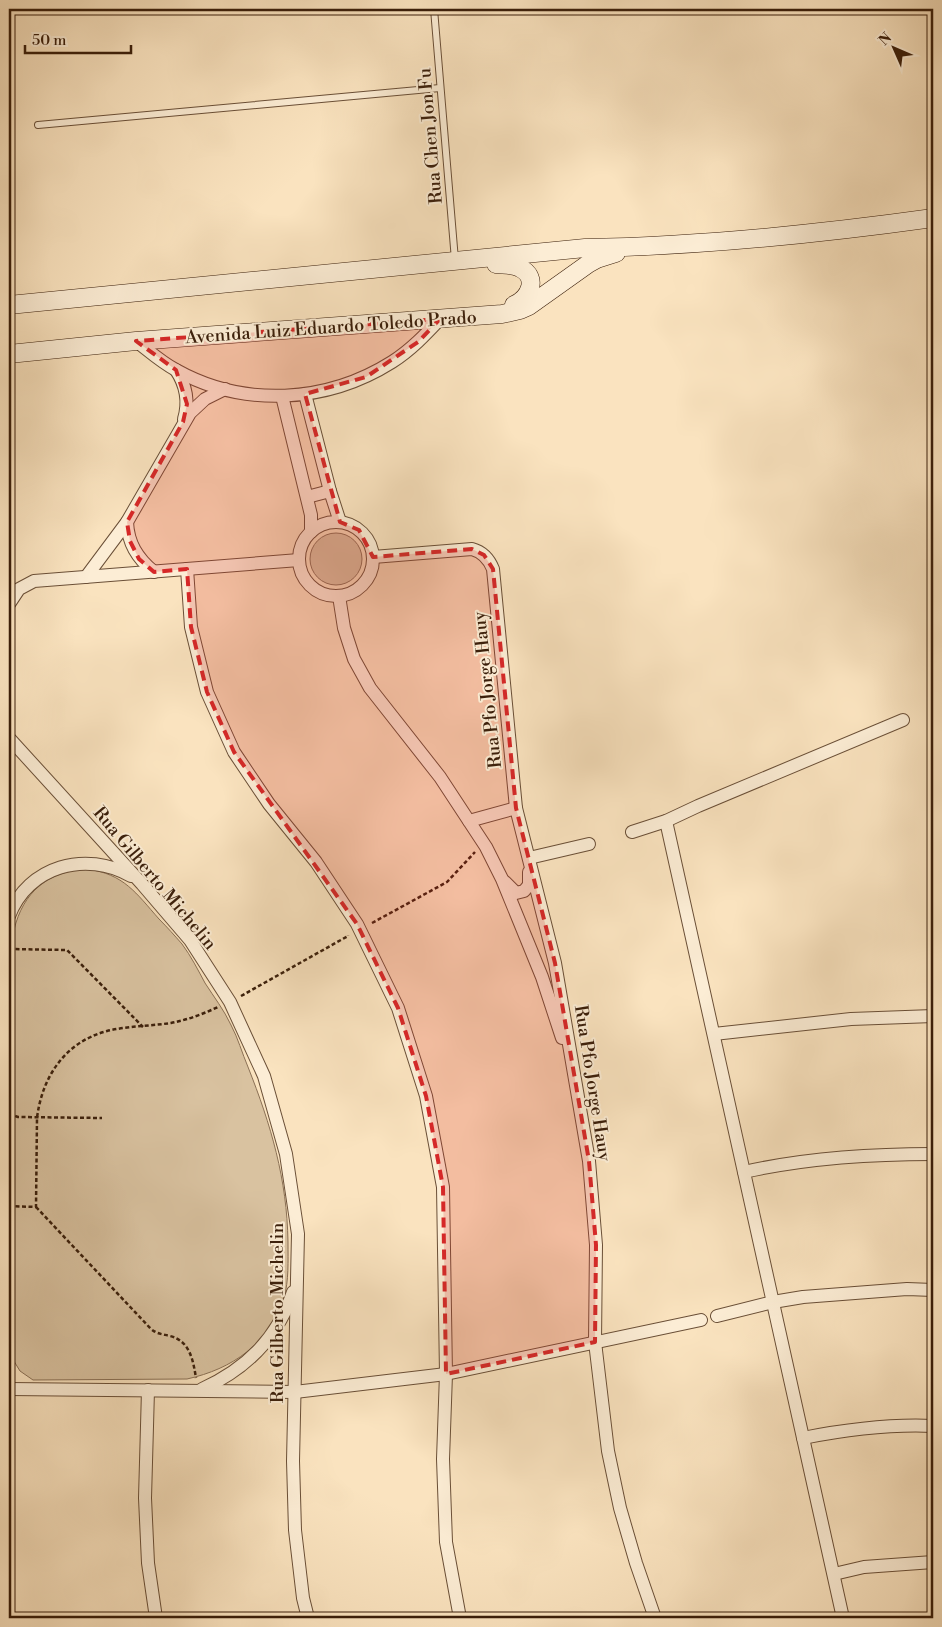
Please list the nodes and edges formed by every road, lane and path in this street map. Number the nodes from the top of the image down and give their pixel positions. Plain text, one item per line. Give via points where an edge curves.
1 (434, 9) edge
2 (440, 88) junction
3 (38, 125) dead end
4 (933, 218) edge
5 (636, 247) junction
6 (455, 262) junction
7 (9, 305) edge
8 (491, 315) junction
9 (440, 319) junction
10 (136, 341) junction
11 (9, 354) edge
12 (176, 370) junction
13 (224, 389) junction
14 (305, 394) junction
15 (282, 396) junction
16 (183, 422) junction
17 (319, 451) junction
18 (297, 458) junction
19 (330, 491) junction
20 (307, 497) junction
21 (127, 522) junction
22 (340, 522) junction
23 (311, 532) junction
24 (373, 557) junction
25 (299, 560) junction
26 (187, 569) junction
27 (154, 572) junction
28 (86, 577) junction
29 (339, 596) junction
30 (12, 598) edge
31 (902, 720) dead end
32 (9, 738) edge
33 (516, 808) junction
34 (666, 821) junction
35 (469, 822) junction
36 (632, 832) dead end
37 (589, 844) dead end
38 (529, 858) junction
39 (502, 879) junction
40 (142, 884) junction
41 (9, 916) edge
42 (9, 949) edge
43 (230, 1002) junction
44 (933, 1016) edge
45 (143, 1027) junction
46 (714, 1034) junction
47 (575, 1078) junction
48 (9, 1114) edge
49 (37, 1118) junction
50 (102, 1118) dead end
51 (933, 1154) edge
52 (744, 1172) junction
53 (9, 1206) edge
54 (36, 1207) junction
55 (297, 1280) junction
56 (933, 1290) edge
57 (773, 1302) junction
58 (717, 1316) dead end
59 (701, 1320) dead end
60 (595, 1342) junction
61 (446, 1374) junction
62 (9, 1390) edge
63 (148, 1390) junction
64 (199, 1391) junction
65 (295, 1392) junction
66 (933, 1426) edge
67 (803, 1438) junction
68 (933, 1562) edge
69 (834, 1574) junction
70 (156, 1618) edge
71 (308, 1618) edge
72 (460, 1618) edge
73 (655, 1618) edge
74 (843, 1618) edge

1 - 2 lane, Rua Chen Jon Fu
2 - 3 lane
2 - 6 lane, Rua Chen Jon Fu
4 - 5 main road, Avenida Luiz Eduardo Toledo Prado via 812,234
5 - 6 main road, Avenida Luiz Eduardo Toledo Prado via 585,248
5 - 8 main road, Avenida Luiz Eduardo Toledo Prado via 588,264 520,310
6 - 7 main road, Avenida Luiz Eduardo Toledo Prado
6 - 8 main road via 513,266 527,274 531,287 525,299
8 - 9 main road, Avenida Luiz Eduardo Toledo Prado
9 - 10 main road, Avenida Luiz Eduardo Toledo Prado
9 - 14 street via 418,342 373,373 336,388
10 - 11 main road, Avenida Luiz Eduardo Toledo Prado
10 - 12 street
12 - 13 street
12 - 16 street via 186,395
13 - 15 street
13 - 16 street via 197,405
14 - 15 street
14 - 17 street
15 - 18 street
16 - 21 street
17 - 18 street
17 - 19 street
18 - 20 street
19 - 20 street
19 - 22 street
20 - 23 street via 312,516
21 - 27 street via 134,550
21 - 28 street
22 - 23 street via 320,526
22 - 24 street via 363,534
23 - 25 street via 304,540
24 - 29 street via 367,579 360,587
24 - 33 street, Rua Pfo Jorge Hauy via 468,549 476,550 490,561
25 - 26 street
25 - 29 street via 311,587
26 - 27 street
26 - 61 street via 191,627 207,692 234,752 269,804 316,862 357,924 398,1008 426,1096 443,1186
27 - 28 street
28 - 30 street via 34,581
29 - 35 street via 344,628 354,659 370,688 440,777
31 - 34 street
32 - 40 street, Rua Gilberto Michelin
33 - 35 street
33 - 38 street, Rua Pfo Jorge Hauy
34 - 36 street
34 - 46 street
35 - 39 street
37 - 38 street
38 - 39 street via 530,881 525,890 516,893
38 - 47 street, Rua Pfo Jorge Hauy via 555,963
39 - 47 street via 542,977
40 - 41 street via 124,872 104,865 90,863 62,867 36,880 25,890
40 - 43 street, Rua Gilberto Michelin via 190,940
42 - 45 path via 67,950
43 - 45 path via 173,1023
43 - 55 street, Rua Gilberto Michelin via 264,1076 286,1154 298,1234
44 - 46 street via 851,1019
45 - 49 path via 106,1031 79,1043 68,1052 49,1075 38,1103
46 - 52 street
47 - 60 street, Rua Pfo Jorge Hauy via 589,1161 596,1245
48 - 49 path
49 - 50 path
49 - 54 path
51 - 52 street via 878,1154
52 - 57 street
53 - 54 path
54 - 64 path via 151,1329 187,1347
55 - 64 street via 289,1305 262,1348 243,1366
55 - 65 street, Rua Gilberto Michelin
56 - 57 street via 906,1288
57 - 58 street
57 - 67 street
59 - 60 street
60 - 61 street
60 - 73 street, Rua Pfo Jorge Hauy via 608,1451 620,1508
61 - 65 street
61 - 72 street via 443,1459 446,1542
62 - 63 street
63 - 64 street
63 - 70 street via 144,1498
64 - 65 street
65 - 71 street, Rua Gilberto Michelin via 295,1530
66 - 67 street via 833,1432
67 - 69 street
68 - 69 street
69 - 74 street

